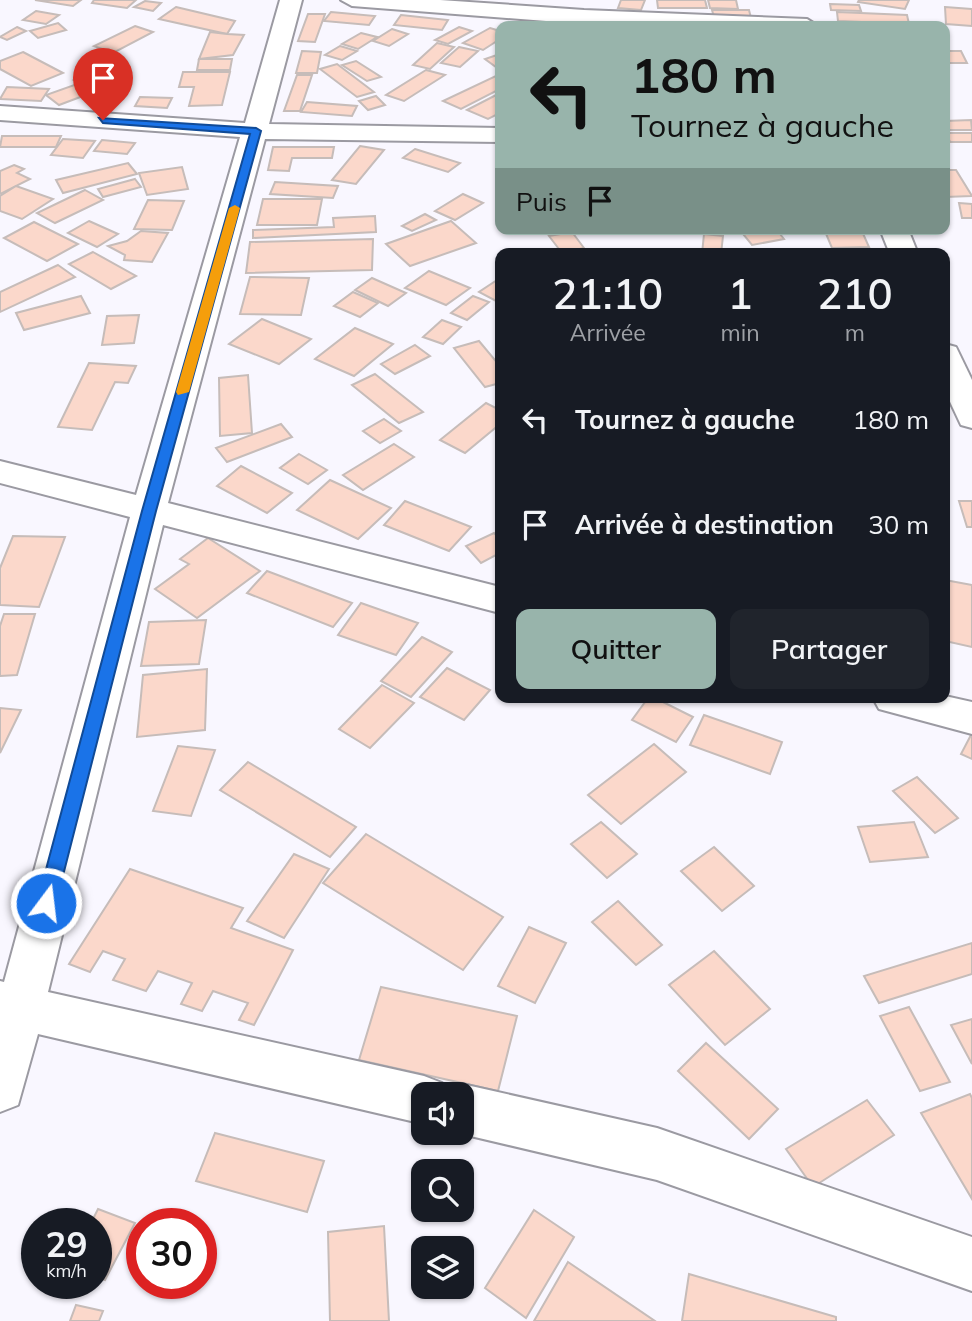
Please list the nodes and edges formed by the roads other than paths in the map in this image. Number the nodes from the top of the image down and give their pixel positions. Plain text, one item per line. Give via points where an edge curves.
1 (291, 0) edge
2 (352, 0) edge
3 (800, 0) edge
4 (684, 21) edge
5 (807, 21) edge
6 (0, 113) edge
7 (256, 131) junction
8 (495, 135) edge
9 (950, 365) edge
10 (972, 418) edge
11 (0, 472) edge
12 (149, 511) junction
13 (495, 599) edge
14 (913, 703) edge
15 (972, 718) edge
16 (9, 1005) edge
17 (0, 1088) edge
18 (411, 1097) edge
19 (474, 1112) edge
20 (972, 1264) edge

1 - 7 street
2 - 4 street
3 - 5 street
6 - 7 street
7 - 8 street
7 - 12 street
9 - 10 street
11 - 12 street
12 - 13 street
12 - 16 street
14 - 15 street
16 - 17 street
16 - 18 street
19 - 20 street via 657,1154

